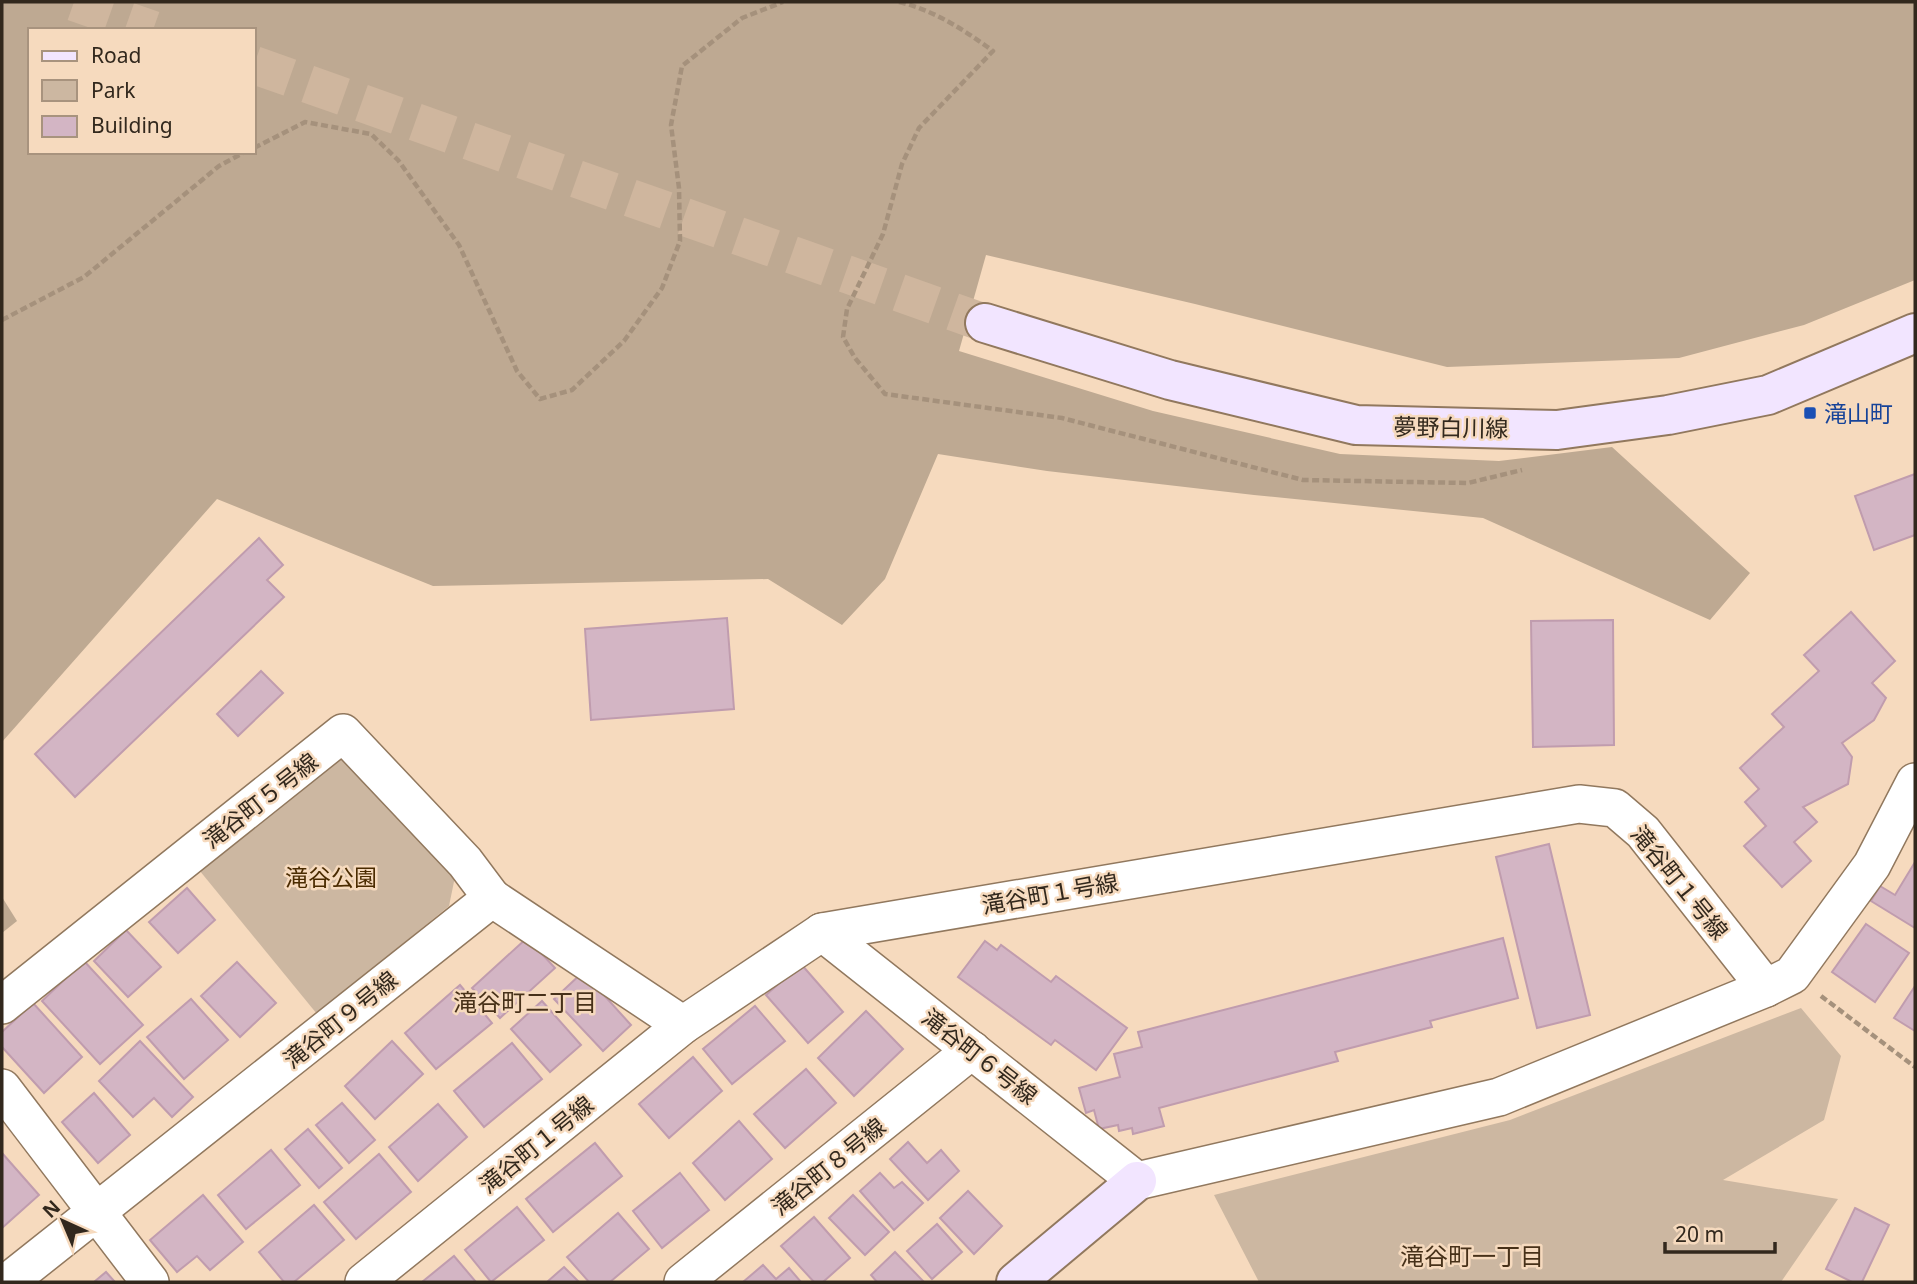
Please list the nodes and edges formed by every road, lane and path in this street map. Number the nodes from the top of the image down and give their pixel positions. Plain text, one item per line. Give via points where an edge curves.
1 (783, 2) edge
2 (256, 147) edge
3 (241, 154) edge
4 (2, 320) edge
5 (985, 323) tunnel mouth
6 (1915, 333) edge
7 (1915, 782) edge
8 (492, 898) junction
9 (822, 932) junction
10 (1779, 981) junction
11 (2, 1005) edge
12 (684, 1025) junction
13 (972, 1050) junction
14 (1915, 1068) edge
15 (2, 1088) edge
16 (1137, 1181) junction
17 (97, 1214) junction
18 (8, 1282) edge
19 (150, 1282) edge
20 (365, 1282) edge
21 (683, 1282) edge
22 (1016, 1282) edge

1 - 2 path via 742,18 682,66 671,125 680,241 662,288 624,341 572,390 540,399 517,372 459,245 398,160 372,134 305,122
3 - 4 path via 219,166 84,277
5 - 6 street, 夢野白川線 via 1170,380 1356,425 1557,430 1768,395
7 - 10 street via 1872,866
8 - 11 street, 滝谷町５号線 via 465,862 344,733
8 - 12 street
8 - 17 street, 滝谷町９号線
9 - 10 street, 滝谷町１号線 via 1579,804 1615,808 1643,832
9 - 12 street, 滝谷町１号線
9 - 13 street, 滝谷町６号線
10 - 14 path
10 - 16 street via 1499,1097
12 - 20 street, 滝谷町１号線
13 - 16 street, 滝谷町６号線
13 - 21 street, 滝谷町８号線
15 - 17 street
16 - 22 street
17 - 18 street, 滝谷町９号線
17 - 19 street

